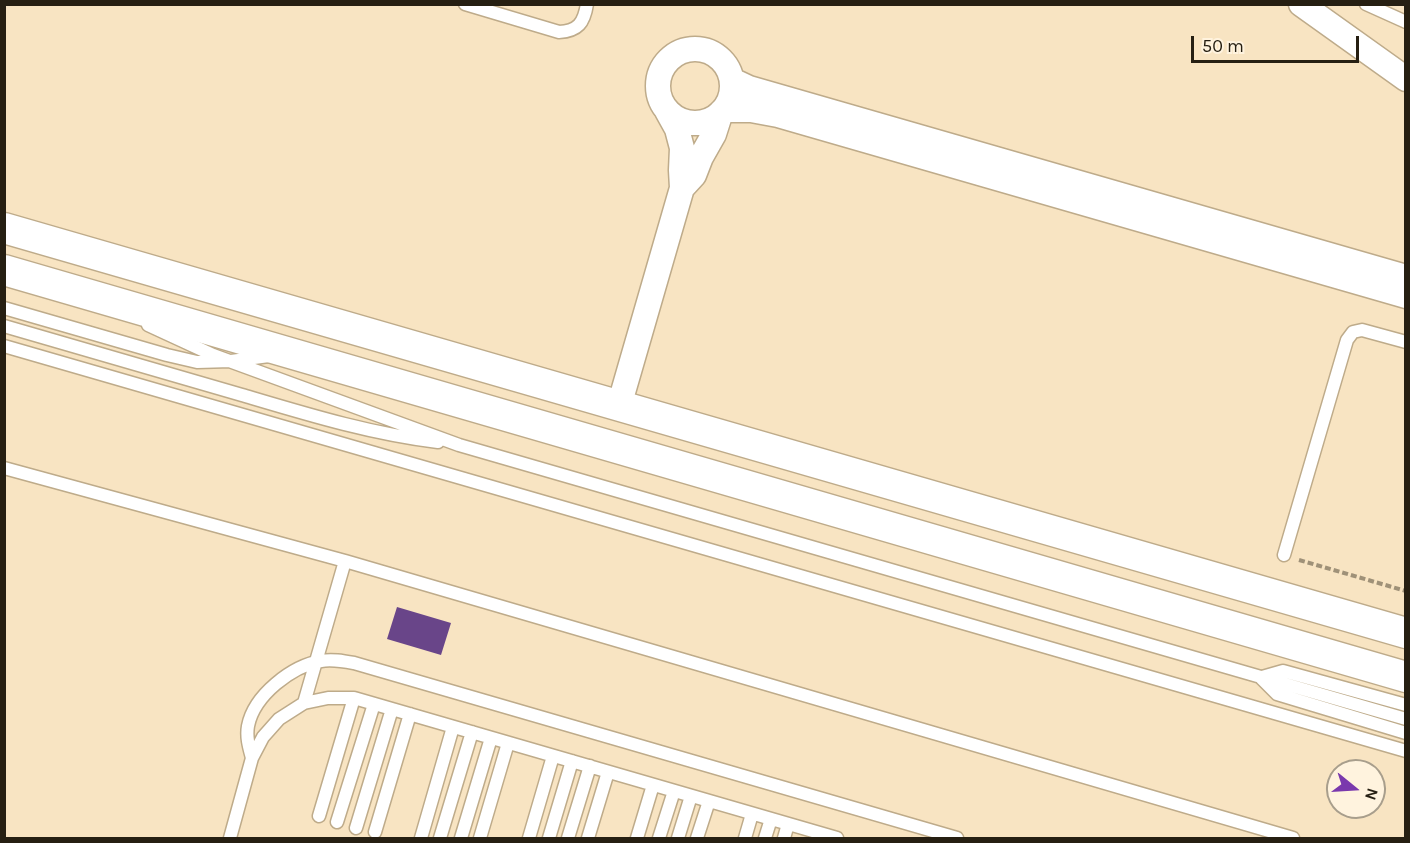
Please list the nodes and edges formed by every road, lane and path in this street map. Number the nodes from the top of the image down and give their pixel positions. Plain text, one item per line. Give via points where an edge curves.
1 (465, 4) edge
2 (587, 4) edge
3 (1301, 4) edge
4 (1366, 4) edge
5 (1406, 22) edge
6 (1406, 79) edge
7 (732, 80) junction
8 (667, 111) junction
9 (723, 111) junction
10 (682, 188) junction
11 (4, 228) edge
12 (4, 270) edge
13 (1406, 277) edge
14 (70, 289) junction
15 (1406, 296) edge
16 (4, 308) edge
17 (4, 326) edge
18 (1406, 342) edge
19 (4, 346) edge
20 (291, 353) junction
21 (231, 361) junction
22 (619, 406) junction
23 (459, 445) junction
24 (4, 468) edge
25 (1284, 555) joint
26 (345, 561) junction
27 (1406, 591) edge
28 (1406, 633) edge
29 (316, 662) junction
30 (1260, 677) junction
31 (1406, 677) edge
32 (354, 698) junction
33 (304, 703) junction
34 (374, 704) junction
35 (1406, 705) edge
36 (392, 709) junction
37 (410, 714) junction
38 (1406, 719) edge
39 (453, 727) junction
40 (472, 732) junction
41 (1406, 733) edge
42 (490, 738) junction
43 (508, 743) junction
44 (1406, 752) edge
45 (553, 756) junction
46 (252, 758) junction
47 (572, 761) junction
48 (590, 766) junction
49 (609, 772) junction
50 (653, 785) junction
51 (674, 791) junction
52 (691, 796) junction
53 (709, 801) junction
54 (752, 814) junction
55 (319, 816) dead end
56 (771, 819) junction
57 (337, 822) dead end
58 (788, 824) junction
59 (356, 828) dead end
60 (375, 832) dead end
61 (807, 834) edge
62 (230, 838) edge
63 (421, 838) edge
64 (440, 838) edge
65 (461, 838) edge
66 (480, 838) edge
67 (529, 838) edge
68 (549, 838) edge
69 (568, 838) edge
70 (588, 838) edge
71 (637, 838) edge
72 (659, 838) edge
73 (678, 838) edge
74 (698, 838) edge
75 (744, 838) edge
76 (765, 838) edge
77 (784, 838) edge
78 (837, 838) edge
79 (957, 838) edge
80 (1293, 838) edge

1 - 2 lane via 567,32 582,22
3 - 6 street
4 - 5 lane
7 - 8 street via 715,54 695,48 675,54 661,70 658,81 658,92
7 - 9 street via 732,91
7 - 13 street
8 - 9 street via 675,118 696,123 706,122
8 - 10 street via 682,148
9 - 10 street via 694,175
9 - 15 street via 751,110 778,115
10 - 22 street
11 - 22 street
12 - 14 street
14 - 20 street
14 - 21 lane
16 - 21 lane via 167,355 197,362
17 - 23 lane via 272,404 411,439
18 - 25 lane via 1362,330 1353,332 1347,340
19 - 44 lane
20 - 21 lane
20 - 31 street
21 - 23 lane
22 - 28 street
23 - 30 lane
24 - 26 lane
25 - 27 path
26 - 29 lane
26 - 80 lane
29 - 33 lane
29 - 46 lane via 280,680 261,697 248,726
29 - 79 lane via 354,663
30 - 35 lane via 1283,671
30 - 38 lane
30 - 41 lane via 1276,694
32 - 33 lane
32 - 34 lane
32 - 55 lane
33 - 46 lane via 279,719
34 - 36 lane
34 - 57 lane
36 - 37 lane
36 - 59 lane
37 - 39 lane
37 - 60 lane
39 - 40 lane
39 - 63 lane
40 - 42 lane
40 - 64 lane
42 - 43 lane
42 - 65 lane
43 - 45 lane
43 - 66 lane
45 - 47 lane
45 - 67 lane
46 - 62 lane
47 - 48 lane
47 - 68 lane
48 - 49 lane
48 - 69 lane
49 - 50 lane
49 - 70 lane
50 - 51 lane
50 - 71 lane
51 - 52 lane
51 - 72 lane
52 - 53 lane
52 - 73 lane
53 - 54 lane
53 - 74 lane
54 - 56 lane
54 - 75 lane
56 - 58 lane
56 - 76 lane
58 - 61 lane
58 - 77 lane
61 - 78 lane

